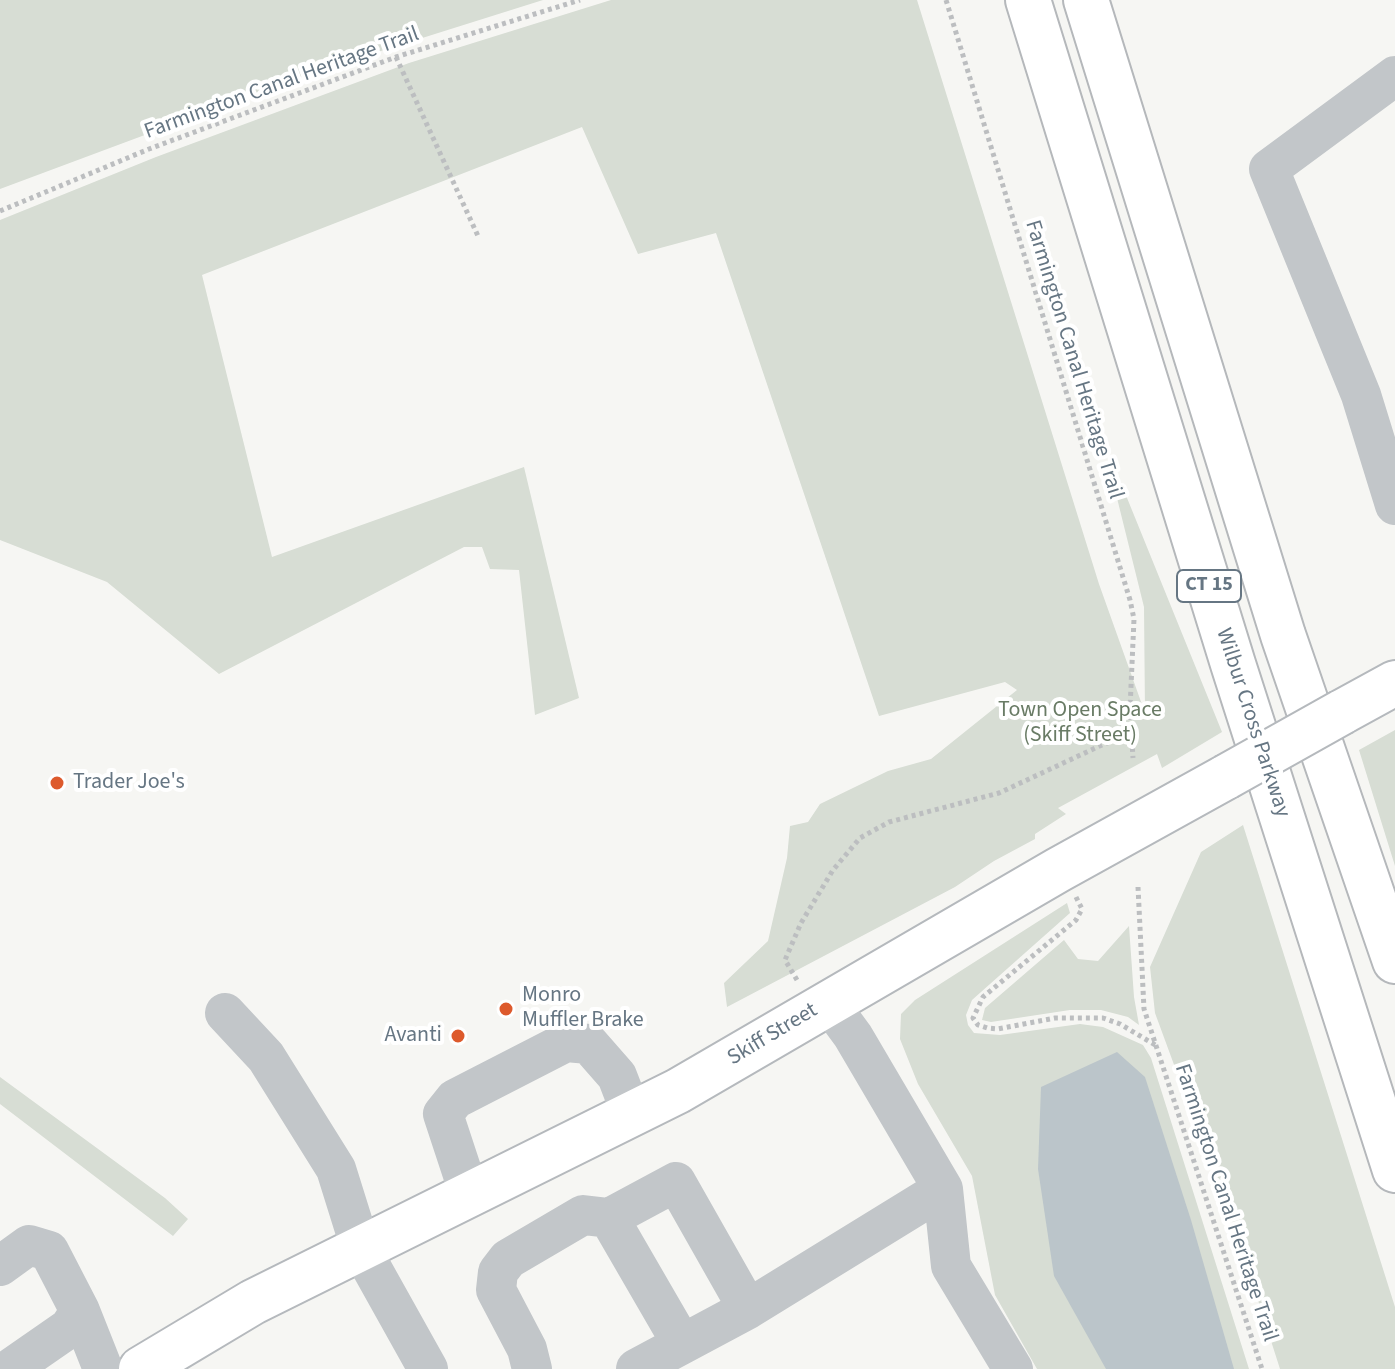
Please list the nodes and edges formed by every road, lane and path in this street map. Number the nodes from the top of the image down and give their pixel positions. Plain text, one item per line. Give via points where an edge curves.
1 (580, 0) edge
2 (946, 0) edge
3 (1028, 0) edge
4 (1086, 0) edge
5 (396, 57) junction
6 (1395, 76) edge
7 (0, 211) edge
8 (478, 236) dead end
9 (1395, 505) edge
10 (1395, 683) edge
11 (1133, 735) junction
12 (1133, 758) dead end
13 (1138, 887) dead end
14 (1074, 894) dead end
15 (1395, 961) edge
16 (812, 991) junction
17 (225, 1013) dead end
18 (1158, 1047) junction
19 (632, 1115) junction
20 (1395, 1170) edge
21 (943, 1189) junction
22 (470, 1196) junction
23 (609, 1218) junction
24 (361, 1249) junction
25 (0, 1266) edge
26 (748, 1309) junction
27 (80, 1311) junction
28 (682, 1344) junction
29 (423, 1365) edge
30 (10, 1369) edge
31 (103, 1369) edge
32 (141, 1369) edge
33 (532, 1369) edge
34 (636, 1369) edge
35 (1013, 1369) edge
36 (1262, 1369) edge

1 - 5 path, Farmington Canal Heritage Trail
2 - 11 path, Farmington Canal Heritage Trail via 1130,600
3 - 20 main road, Wilbur Cross Parkway / CT 15
4 - 15 main road, CT 15 via 1283,635
5 - 7 path, Farmington Canal Heritage Trail
5 - 8 path
6 - 9 lane via 1269,169 1361,395
10 - 16 main road, Skiff Street, bridge via 1058,870
11 - 12 path, Farmington Canal Heritage Trail
11 - 16 path via 999,793 889,822 860,838 833,870 785,960
13 - 18 path, Farmington Canal Heritage Trail via 1144,1009
14 - 18 path, Farmington Canal Heritage Trail via 1082,909 1076,920 983,997 973,1018 978,1025 998,1029 1055,1018 1103,1018
16 - 19 main road, Skiff Street via 678,1091
16 - 21 lane via 853,1036
17 - 24 lane via 266,1057 336,1169
18 - 36 path, Farmington Canal Heritage Trail
19 - 22 main road, Skiff Street
19 - 22 lane via 617,1076 589,1044 566,1042 455,1099 443,1114
21 - 26 lane
21 - 35 lane via 951,1266
22 - 24 main road, Skiff Street
23 - 26 lane via 676,1182
23 - 28 lane
23 - 33 lane via 583,1215 508,1259 498,1272 496,1290
24 - 29 lane
24 - 32 main road, Skiff Street via 253,1302
25 - 27 lane via 29,1245 49,1251
26 - 28 lane
27 - 30 lane via 69,1328
27 - 31 lane
28 - 34 lane

